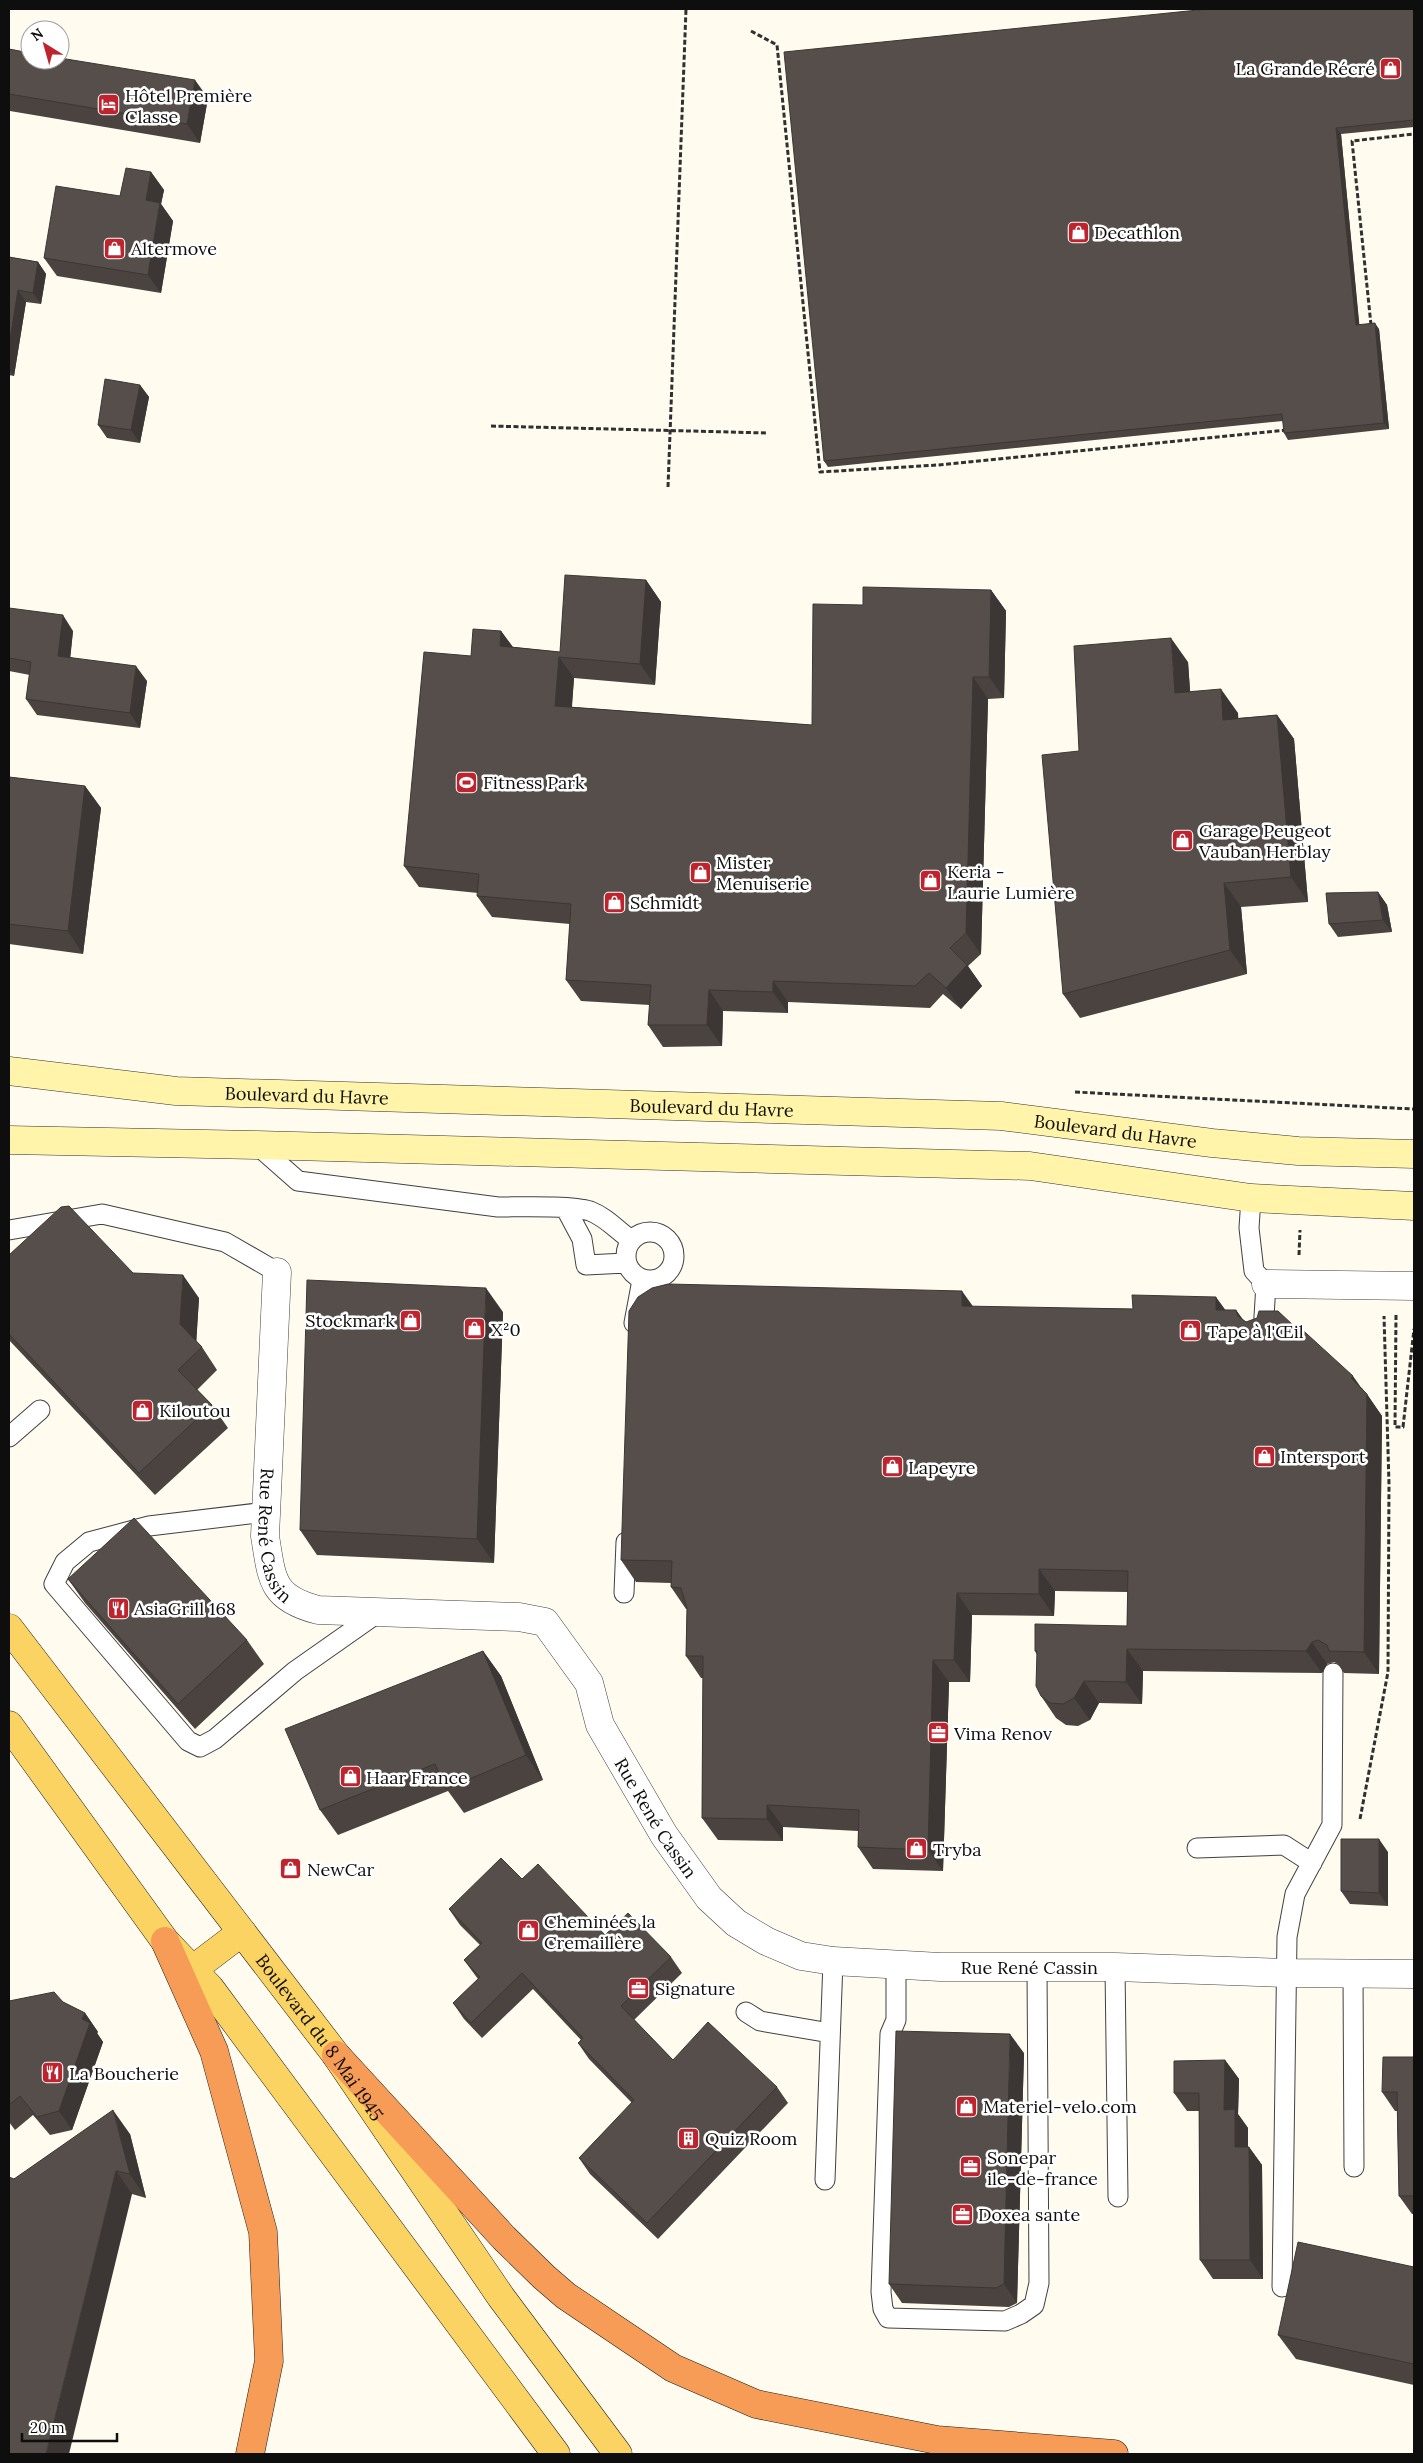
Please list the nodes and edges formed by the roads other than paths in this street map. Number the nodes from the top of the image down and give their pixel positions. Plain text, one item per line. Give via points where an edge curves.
1 (9, 1071) edge
2 (9, 1140) edge
3 (257, 1145) junction
4 (1414, 1154) edge
5 (1250, 1198) junction
6 (1414, 1206) edge
7 (566, 1209) junction
8 (9, 1230) edge
9 (631, 1240) junction
10 (626, 1263) junction
11 (277, 1272) joint
12 (642, 1280) junction
13 (1266, 1284) junction
14 (1414, 1286) edge
15 (1263, 1333) edge
16 (632, 1341) edge
17 (40, 1410) dead end
18 (9, 1437) edge
19 (266, 1512) junction
20 (626, 1526) edge
21 (624, 1594) dead end
22 (379, 1612) junction
23 (9, 1628) edge
24 (1333, 1673) edge
25 (9, 1725) edge
26 (1197, 1848) dead end
27 (1312, 1863) junction
28 (242, 1932) junction
29 (165, 1940) junction
30 (833, 1961) junction
31 (896, 1965) junction
32 (1115, 1966) junction
33 (1037, 1967) junction
34 (192, 1970) junction
35 (1286, 1973) junction
36 (1353, 1974) junction
37 (1414, 1974) edge
38 (746, 2012) dead end
39 (830, 2033) junction
40 (336, 2055) junction
41 (1354, 2167) dead end
42 (825, 2180) dead end
43 (1118, 2197) dead end
44 (1282, 2287) dead end
45 (250, 2454) edge
46 (556, 2454) edge
47 (618, 2454) edge
48 (1114, 2454) edge

1 - 4 main road, Boulevard du Havre via 176,1091 1001,1116 1298,1151
2 - 3 main road
3 - 5 main road via 1030,1166
3 - 7 lane via 298,1181 498,1208
5 - 6 main road
5 - 13 lane via 1249,1228 1254,1271
7 - 9 lane via 589,1211 608,1220
7 - 10 lane via 582,1239 586,1265
8 - 11 lane via 102,1214 225,1242
9 - 10 lane via 625,1255
9 - 12 lane via 644,1232 656,1232 666,1237 674,1250 668,1272 656,1279
10 - 12 lane via 629,1270
11 - 19 street, Rue René Cassin
12 - 16 lane
13 - 14 street
13 - 15 lane
17 - 18 lane
19 - 22 street, Rue René Cassin via 265,1536 272,1578 281,1593 298,1605 318,1610
19 - 22 lane via 149,1526 90,1542 65,1562 54,1584 188,1741 200,1746 215,1739 295,1671
20 - 21 lane
22 - 30 street, Rue René Cassin via 519,1617 545,1622 589,1684 600,1725 664,1835 709,1898 736,1923 766,1941 801,1956
23 - 28 main road, Boulevard du 8 Mai 1945
24 - 27 lane via 1332,1825
25 - 29 main road
26 - 27 lane via 1284,1845
27 - 35 lane via 1295,1894 1287,1937
28 - 34 main road
28 - 40 main road, Boulevard du 8 Mai 1945
29 - 34 main road
29 - 45 highway via 214,2051 264,2232 269,2361
30 - 31 street, Rue René Cassin
30 - 39 lane
31 - 33 street, Rue René Cassin
31 - 33 lane via 896,2020 890,2034 883,2309 888,2318 1005,2321 1034,2306 1038,2283
32 - 33 street, Rue René Cassin
32 - 35 street, Rue René Cassin
32 - 43 lane
34 - 46 main road via 210,1988
35 - 36 street, Rue René Cassin
35 - 44 lane
36 - 37 street, Rue René Cassin
36 - 41 lane
38 - 39 lane via 760,2021
39 - 42 lane
40 - 47 main road, Boulevard du 8 Mai 1945 via 501,2297
40 - 48 highway via 504,2238 544,2277 566,2296 673,2368 756,2404 937,2440

